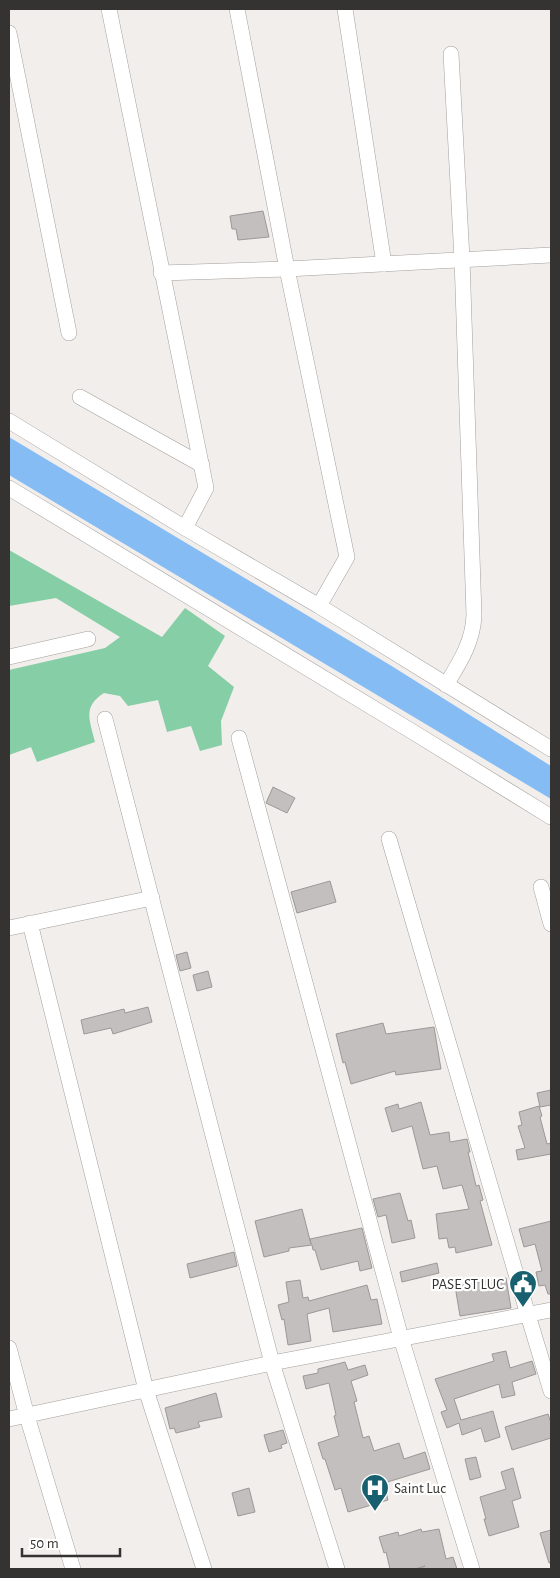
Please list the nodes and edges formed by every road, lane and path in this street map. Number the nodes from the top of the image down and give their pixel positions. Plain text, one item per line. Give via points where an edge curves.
1 (109, 9) edge
2 (237, 9) edge
3 (345, 9) edge
4 (9, 34) edge
5 (451, 54) dead end
6 (551, 255) edge
7 (462, 259) junction
8 (384, 264) junction
9 (287, 269) junction
10 (161, 273) junction
11 (70, 333) dead end
12 (80, 397) dead end
13 (9, 421) edge
14 (202, 465) junction
15 (9, 488) edge
16 (185, 528) junction
17 (319, 606) junction
18 (88, 639) dead end
19 (9, 657) edge
20 (446, 684) junction
21 (105, 719) dead end
22 (239, 738) dead end
23 (551, 748) edge
24 (551, 817) edge
25 (389, 839) dead end
26 (541, 887) dead end
27 (152, 898) junction
28 (30, 924) junction
29 (551, 924) edge
30 (9, 928) edge
31 (551, 1310) edge
32 (528, 1315) junction
33 (401, 1338) junction
34 (9, 1348) edge
35 (272, 1363) junction
36 (146, 1390) junction
37 (551, 1391) edge
38 (27, 1416) junction
39 (9, 1419) edge
40 (73, 1569) edge
41 (204, 1569) edge
42 (336, 1569) edge
43 (472, 1569) edge

1 - 10 street
2 - 9 street
3 - 8 street
4 - 11 street
5 - 7 street
6 - 7 street
7 - 8 street
7 - 20 street via 474,628 465,654
8 - 9 street
9 - 10 street
9 - 17 street via 347,557
10 - 14 street
12 - 14 street
13 - 16 street
14 - 16 street via 206,488
15 - 24 street
16 - 17 street
17 - 20 street
18 - 19 street
20 - 23 street
21 - 27 street
22 - 33 street
25 - 32 street
26 - 29 street
27 - 28 street
27 - 35 street
28 - 30 street
28 - 36 street
31 - 32 street
32 - 33 street
32 - 37 street
33 - 35 street
33 - 43 street
34 - 38 street
35 - 36 street
35 - 42 street
36 - 38 street
36 - 41 street
38 - 39 street
38 - 40 street

